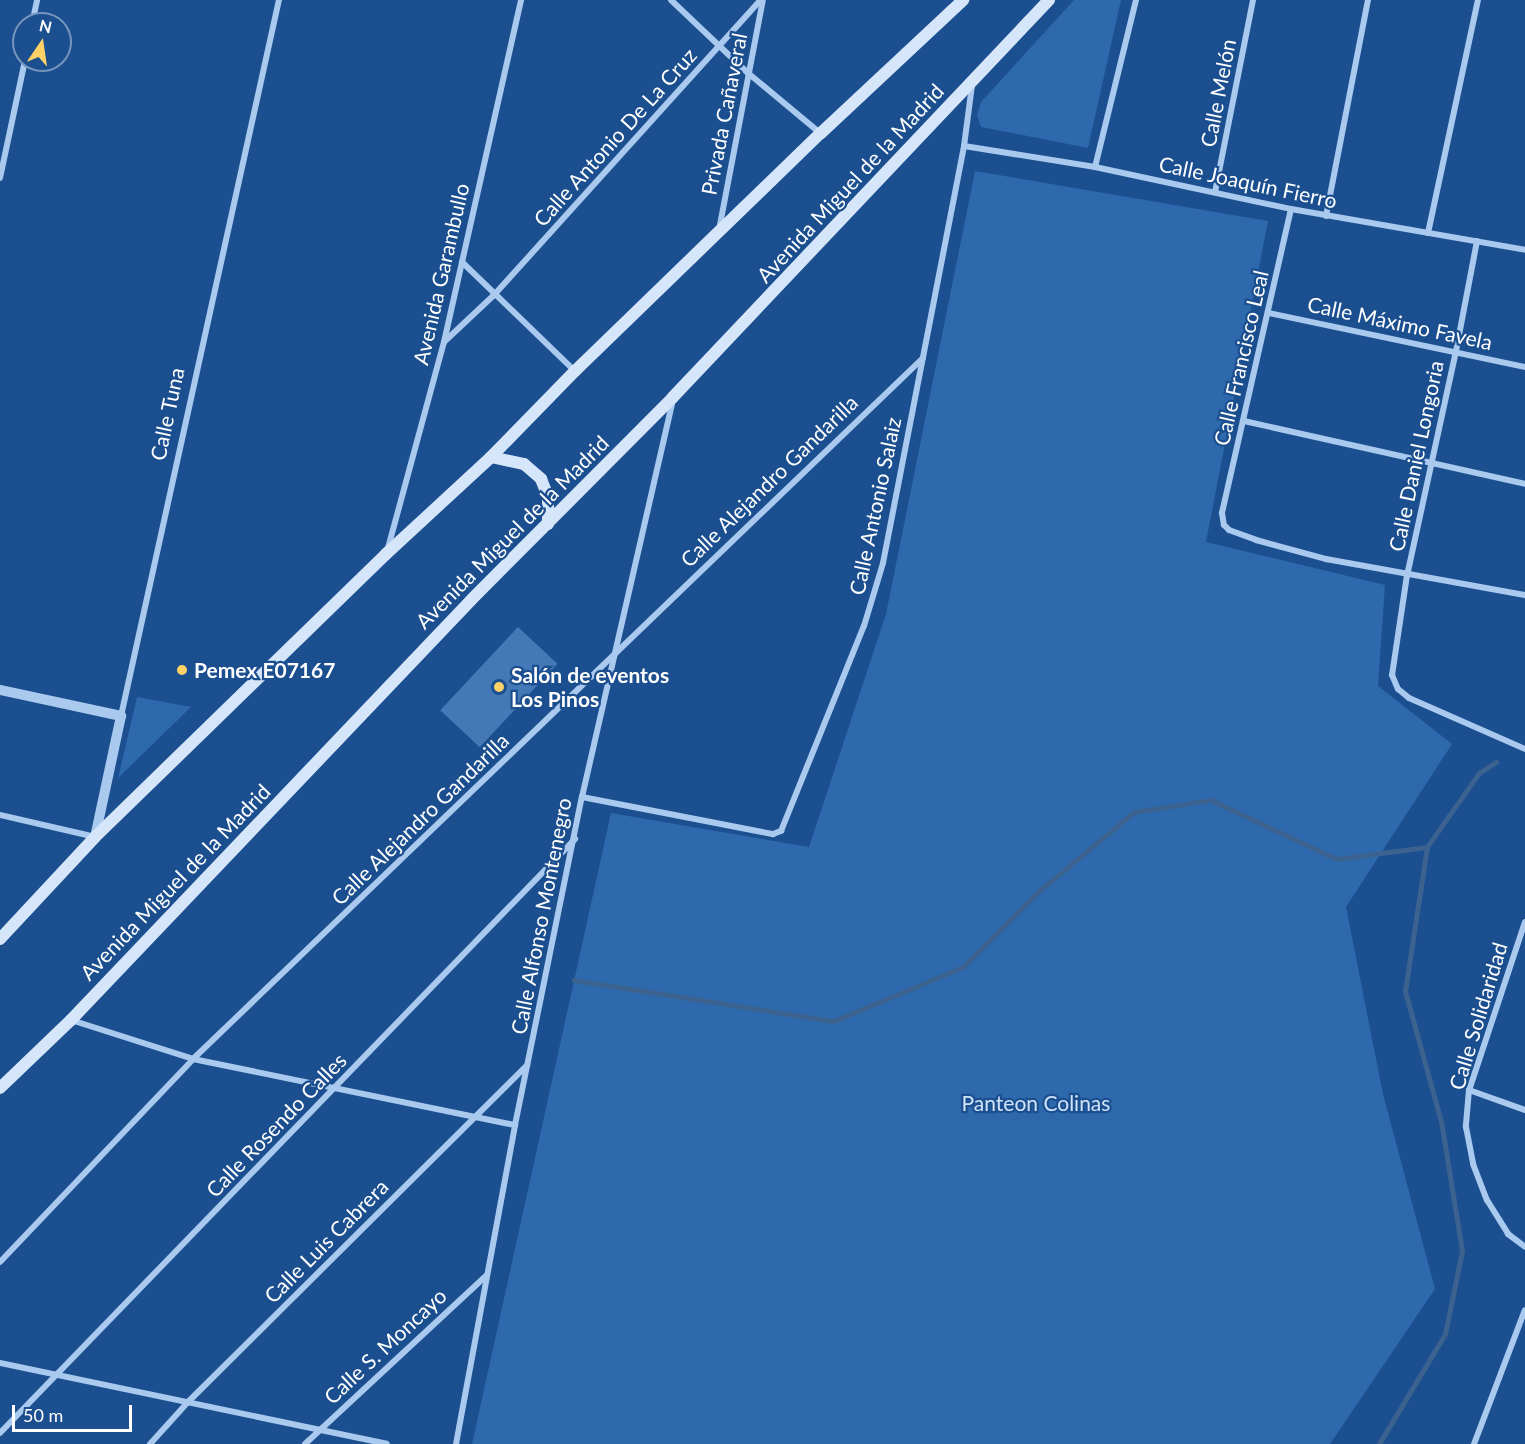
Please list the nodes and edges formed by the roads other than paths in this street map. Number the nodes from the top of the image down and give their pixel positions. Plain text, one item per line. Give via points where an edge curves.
1 (279, 0) edge
2 (520, 0) edge
3 (671, 0) edge
4 (762, 0) edge
5 (963, 0) edge
6 (1049, 0) edge
7 (1136, 0) edge
8 (1253, 0) edge
9 (1368, 0) edge
10 (1478, 0) edge
11 (720, 46) junction
12 (22, 72) edge
13 (748, 73) junction
14 (973, 82) junction
15 (820, 133) junction
16 (964, 146) junction
17 (1095, 167) junction
18 (0, 178) edge
19 (1215, 192) junction
20 (1291, 209) junction
21 (1326, 216) junction
22 (718, 233) junction
23 (1428, 233) junction
24 (1477, 241) junction
25 (1525, 250) edge
26 (462, 262) junction
27 (494, 295) junction
28 (1269, 313) junction
29 (444, 342) junction
30 (1456, 351) junction
31 (923, 357) junction
32 (1525, 367) edge
33 (575, 371) junction
34 (674, 397) junction
35 (1244, 421) junction
36 (491, 456) junction
37 (1432, 463) junction
38 (1525, 484) edge
39 (549, 524) junction
40 (386, 555) junction
41 (1407, 575) junction
42 (1525, 596) edge
43 (614, 652) junction
44 (0, 690) edge
45 (121, 716) junction
46 (1525, 749) edge
47 (582, 797) junction
48 (0, 815) edge
49 (95, 837) junction
50 (575, 839) junction
51 (1525, 922) edge
52 (0, 939) edge
53 (71, 1020) junction
54 (193, 1059) junction
55 (528, 1064) junction
56 (0, 1088) edge
57 (334, 1089) junction
58 (1469, 1090) junction
59 (1525, 1110) edge
60 (475, 1117) junction
61 (515, 1125) junction
62 (1525, 1247) edge
63 (0, 1262) edge
64 (488, 1274) junction
65 (1525, 1310) edge
66 (0, 1363) edge
67 (59, 1374) junction
68 (188, 1402) junction
69 (317, 1431) junction
70 (0, 1433) edge
71 (150, 1444) edge
72 (305, 1444) edge
73 (387, 1444) edge
74 (456, 1444) edge
75 (1474, 1444) edge

1 - 45 street, Calle Tuna
2 - 26 street, Avenida Garambullo
3 - 11 street
4 - 11 street, Calle Antonio De La Cruz
4 - 13 street, Privada Cañaveral
5 - 15 main road
6 - 14 main road, Avenida Miguel de la Madrid
7 - 17 street
8 - 19 street, Calle Melón
9 - 21 street
10 - 23 street
11 - 13 street
11 - 27 street, Calle Antonio De La Cruz
12 - 18 street
13 - 15 street
13 - 22 street, Privada Cañaveral
14 - 16 street, Calle Antonio Salaiz
14 - 34 main road, Avenida Miguel de la Madrid
15 - 22 main road
16 - 17 street, Calle Joaquín Fierro
16 - 31 street, Calle Antonio Salaiz
17 - 19 street, Calle Joaquín Fierro
19 - 20 street, Calle Joaquín Fierro
20 - 21 street, Calle Joaquín Fierro
20 - 28 street, Calle Francisco Leal
21 - 23 street, Calle Joaquín Fierro
22 - 33 main road
23 - 24 street, Calle Joaquín Fierro
24 - 25 street, Calle Joaquín Fierro
24 - 30 street, Calle Daniel Longoria
26 - 27 street
26 - 29 street, Avenida Garambullo
27 - 29 street, Calle Antonio De La Cruz
27 - 33 street
28 - 30 street, Calle Máximo Favela
28 - 35 street, Calle Francisco Leal
29 - 40 street, Avenida Garambullo
30 - 32 street, Calle Máximo Favela
30 - 37 street, Calle Daniel Longoria
31 - 43 street, Calle Alejandro Gandarilla
31 - 47 street, Calle Antonio Salaiz via 875,596 780,831 773,834
33 - 36 main road
34 - 39 main road, Avenida Miguel de la Madrid
34 - 43 street, Calle Alfonso Montenegro
35 - 37 street
35 - 41 street, Calle Francisco Leal via 1222,513 1229,530 1326,559
36 - 39 main road via 524,464 541,479 548,496
36 - 40 main road
37 - 38 street
37 - 41 street, Calle Daniel Longoria
39 - 53 main road, Avenida Miguel de la Madrid via 472,599
40 - 49 main road
41 - 42 street
41 - 46 street, Calle Daniel Longoria via 1393,679 1398,689 1409,698
43 - 47 street, Calle Alfonso Montenegro
43 - 54 street, Calle Alejandro Gandarilla
44 - 45 street
45 - 49 street, Calle Tuna
47 - 50 street, Calle Alfonso Montenegro
48 - 49 street
49 - 52 main road
50 - 55 street, Calle Alfonso Montenegro
50 - 57 street, Calle Rosendo Calles
51 - 58 street, Calle Solidaridad
53 - 54 street
53 - 56 main road, Avenida Miguel de la Madrid
54 - 57 street
54 - 63 street, Calle Alejandro Gandarilla
55 - 60 street, Calle Luis Cabrera
55 - 61 street, Calle Alfonso Montenegro
57 - 60 street
57 - 67 street, Calle Rosendo Calles
58 - 59 street
58 - 62 street, Calle Solidaridad via 1466,1127 1473,1164 1497,1219
60 - 61 street
60 - 68 street, Calle Luis Cabrera
61 - 64 street, Calle Alfonso Montenegro
64 - 69 street, Calle S. Moncayo
64 - 74 street, Calle Alfonso Montenegro
65 - 75 street
66 - 67 street
67 - 68 street
67 - 70 street, Calle Rosendo Calles
68 - 69 street
68 - 71 street, Calle Luis Cabrera
69 - 72 street, Calle S. Moncayo
69 - 73 street

